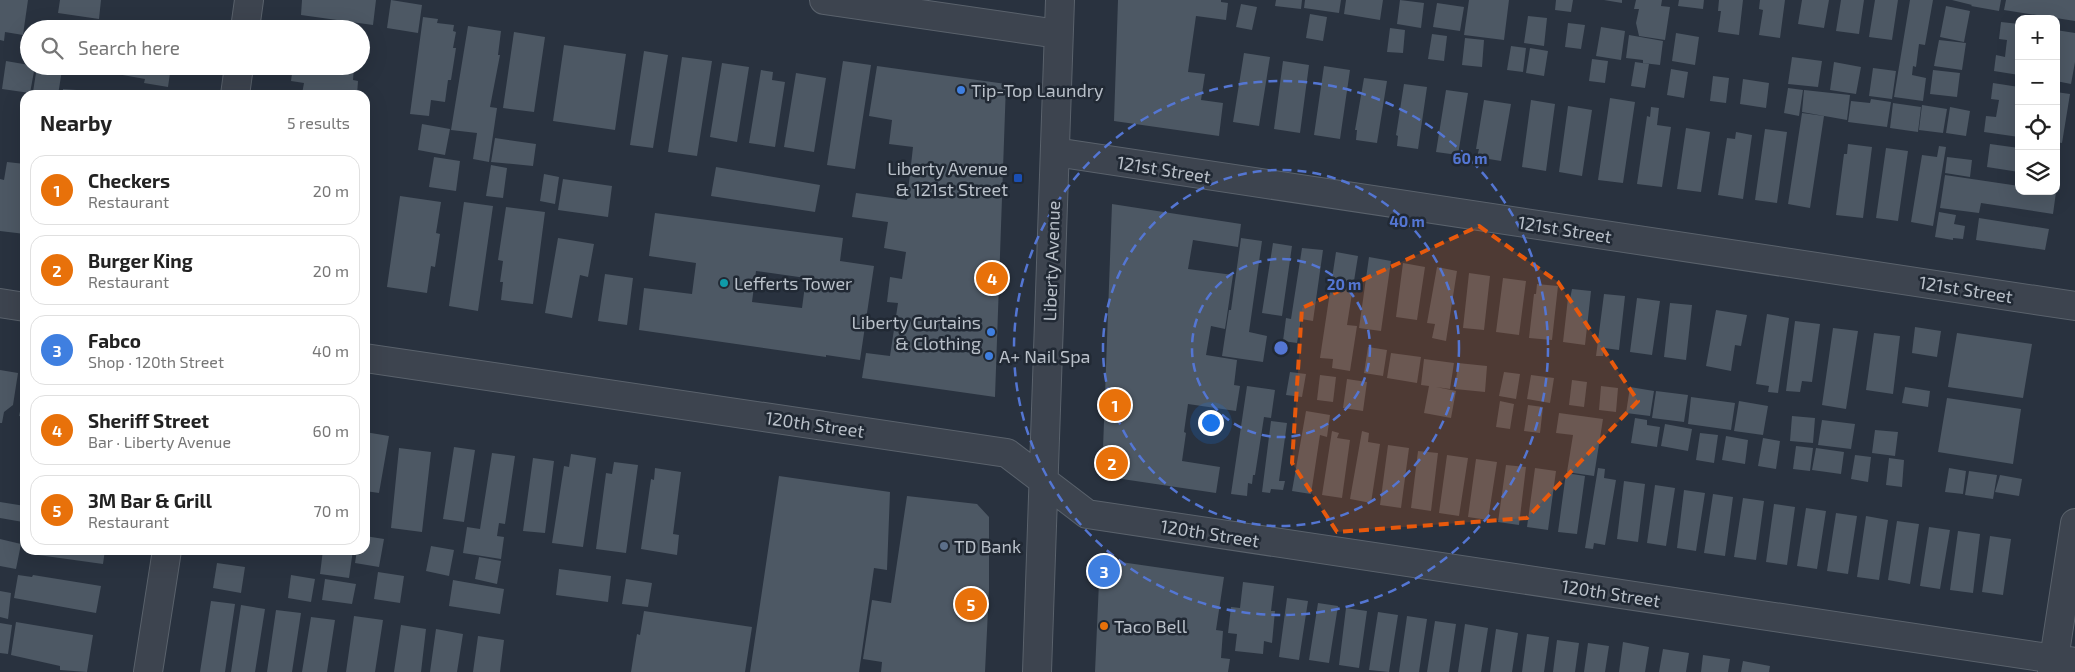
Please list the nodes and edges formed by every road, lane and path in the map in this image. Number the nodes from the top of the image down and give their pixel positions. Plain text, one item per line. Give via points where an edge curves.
1 (249, 0) edge
2 (824, 0) edge
3 (1060, 0) edge
4 (246, 20) edge
5 (1058, 34) junction
6 (238, 75) edge
7 (236, 90) edge
8 (1055, 152) junction
9 (0, 303) edge
10 (20, 306) edge
11 (2075, 306) edge
12 (370, 359) edge
13 (1044, 482) junction
14 (2075, 523) edge
15 (166, 555) edge
16 (2061, 664) edge
17 (148, 672) edge
18 (1037, 672) edge

1 - 4 street
2 - 5 street
3 - 5 street, Liberty Avenue
5 - 8 street, Liberty Avenue
6 - 7 street
8 - 11 street, 121st Street
8 - 13 street, Liberty Avenue
9 - 10 street
12 - 13 street, 120th Street via 1007,453
13 - 16 street, 120th Street via 1087,514
13 - 18 street, Liberty Avenue
14 - 16 street
15 - 17 street

